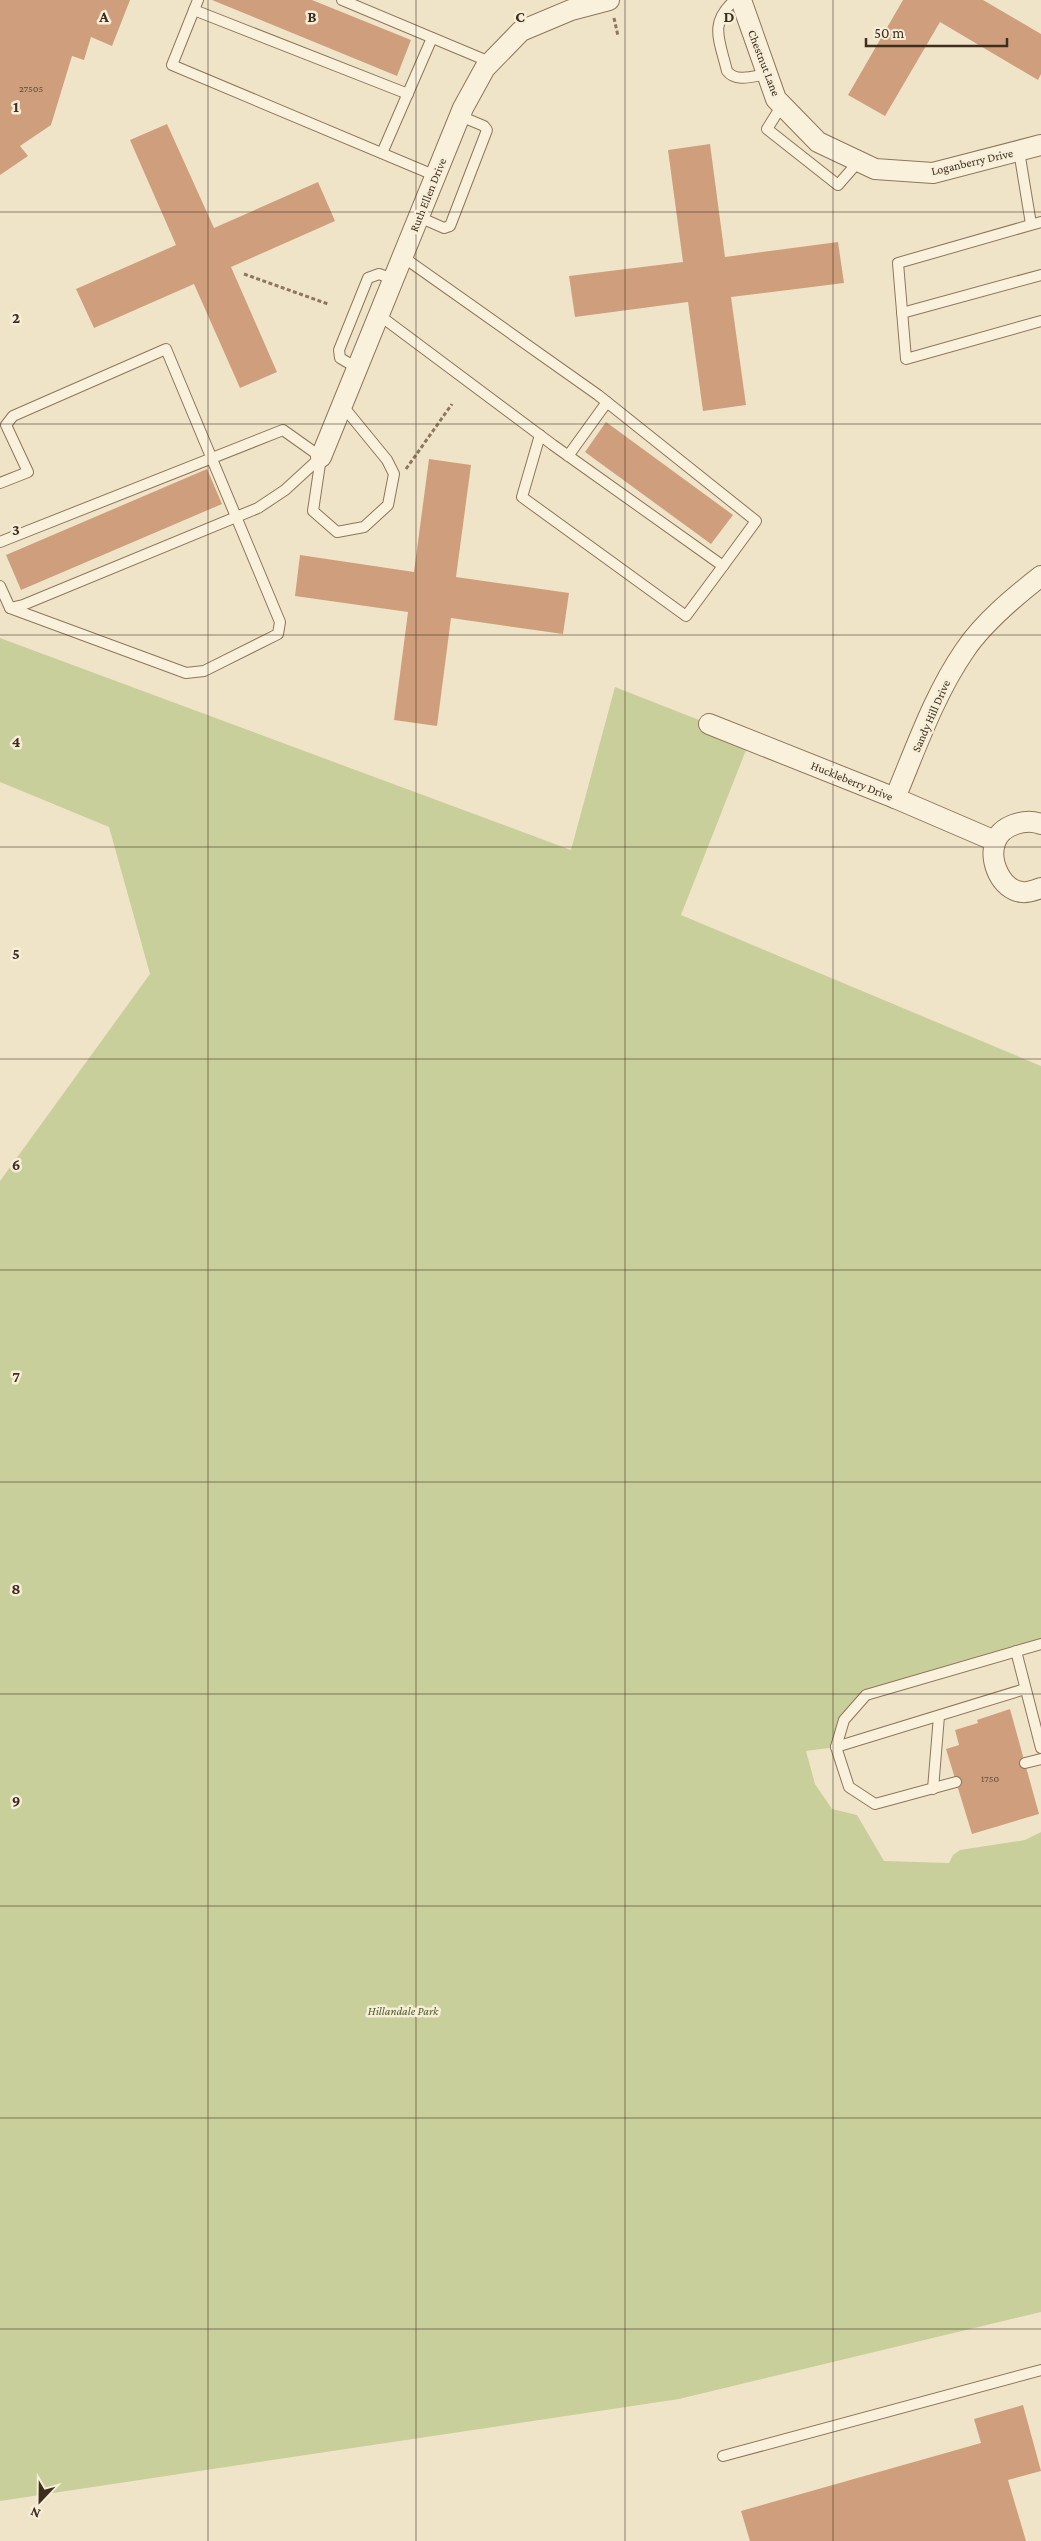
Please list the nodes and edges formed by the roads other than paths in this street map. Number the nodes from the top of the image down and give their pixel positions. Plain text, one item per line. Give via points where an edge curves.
1 (342, 0) edge
2 (735, 0) edge
3 (741, 0) edge
4 (357, 3) edge
5 (196, 5) edge
6 (611, 8) edge
7 (432, 38) junction
8 (490, 62) junction
9 (767, 74) junction
10 (408, 94) junction
11 (782, 104) junction
12 (460, 116) junction
13 (818, 142) joint
14 (1041, 145) edge
15 (1018, 151) junction
16 (382, 153) junction
17 (859, 161) junction
18 (436, 176) junction
19 (419, 217) junction
20 (1036, 223) edge
21 (403, 256) junction
22 (1041, 275) edge
23 (393, 279) junction
24 (902, 313) junction
25 (379, 315) junction
26 (1041, 321) edge
27 (357, 368) junction
28 (607, 402) junction
29 (342, 406) junction
30 (540, 435) junction
31 (568, 456) junction
32 (320, 457) junction
33 (211, 458) junction
34 (0, 483) edge
35 (237, 516) junction
36 (0, 542) edge
37 (723, 566) junction
38 (1041, 576) edge
39 (0, 586) edge
40 (10, 608) junction
41 (709, 724) dead end
42 (895, 798) junction
43 (1041, 824) edge
44 (995, 841) junction
45 (1041, 888) edge
46 (1041, 1644) edge
47 (1016, 1651) junction
48 (1025, 1689) junction
49 (939, 1716) junction
50 (836, 1747) junction
51 (1041, 1748) edge
52 (1041, 1759) edge
53 (1025, 1763) dead end
54 (956, 1782) dead end
55 (933, 1789) junction
56 (1041, 2370) edge
57 (724, 2456) dead end

1 - 4 lane
2 - 9 lane via 723,10 718,20 717,30 727,71 737,79
3 - 9 street, Chestnut Lane
4 - 7 lane
5 - 10 lane
5 - 16 lane via 172,65
6 - 8 street, Ruth Ellen Drive via 571,10 521,31
7 - 8 lane
7 - 10 lane
8 - 12 street, Ruth Ellen Drive
9 - 11 street, Chestnut Lane via 776,99
10 - 16 lane
11 - 13 street, Chestnut Lane
11 - 17 lane via 767,129 838,185
12 - 18 street, Ruth Ellen Drive
12 - 19 lane via 487,130 450,226 444,228
13 - 17 street, Loganberry Drive
14 - 15 street, Loganberry Drive
15 - 17 street, Loganberry Drive via 933,174 875,169
15 - 20 lane
16 - 18 lane
18 - 19 street, Ruth Ellen Drive
19 - 21 street, Ruth Ellen Drive
20 - 24 lane via 898,263
21 - 23 street, Ruth Ellen Drive
21 - 28 lane
22 - 24 lane
23 - 25 street, Ruth Ellen Drive
23 - 27 lane via 379,274 368,278 357,305 339,350 340,358
24 - 26 lane via 906,359
25 - 27 street, Ruth Ellen Drive
25 - 30 lane
27 - 29 street, Ruth Ellen Drive
28 - 31 lane
28 - 37 lane via 756,521
29 - 32 street, Ruth Ellen Drive
29 - 32 lane via 387,460 394,474 388,504 364,527 337,532 313,511
30 - 31 lane
30 - 37 lane via 522,497 686,616
31 - 37 lane
32 - 33 lane via 283,430
32 - 35 lane via 285,490 258,508
33 - 34 lane via 166,348 13,416 6,425 28,472
33 - 35 lane
33 - 36 lane
35 - 40 lane
35 - 40 lane via 280,622 278,634 204,671 186,673
38 - 42 street, Sandy Hill Drive via 1011,600 966,648 943,685
39 - 40 lane
41 - 42 street, Huckleberry Drive
42 - 44 street, Huckleberry Drive
43 - 44 street via 1035,821 1014,824
44 - 45 street via 994,857 1001,878 1022,892
46 - 47 lane
47 - 48 lane
47 - 50 lane via 866,1695 844,1720
48 - 49 lane
48 - 51 lane
49 - 50 lane
49 - 55 lane
50 - 55 lane via 849,1787 875,1804
52 - 53 lane
54 - 55 lane
56 - 57 lane

